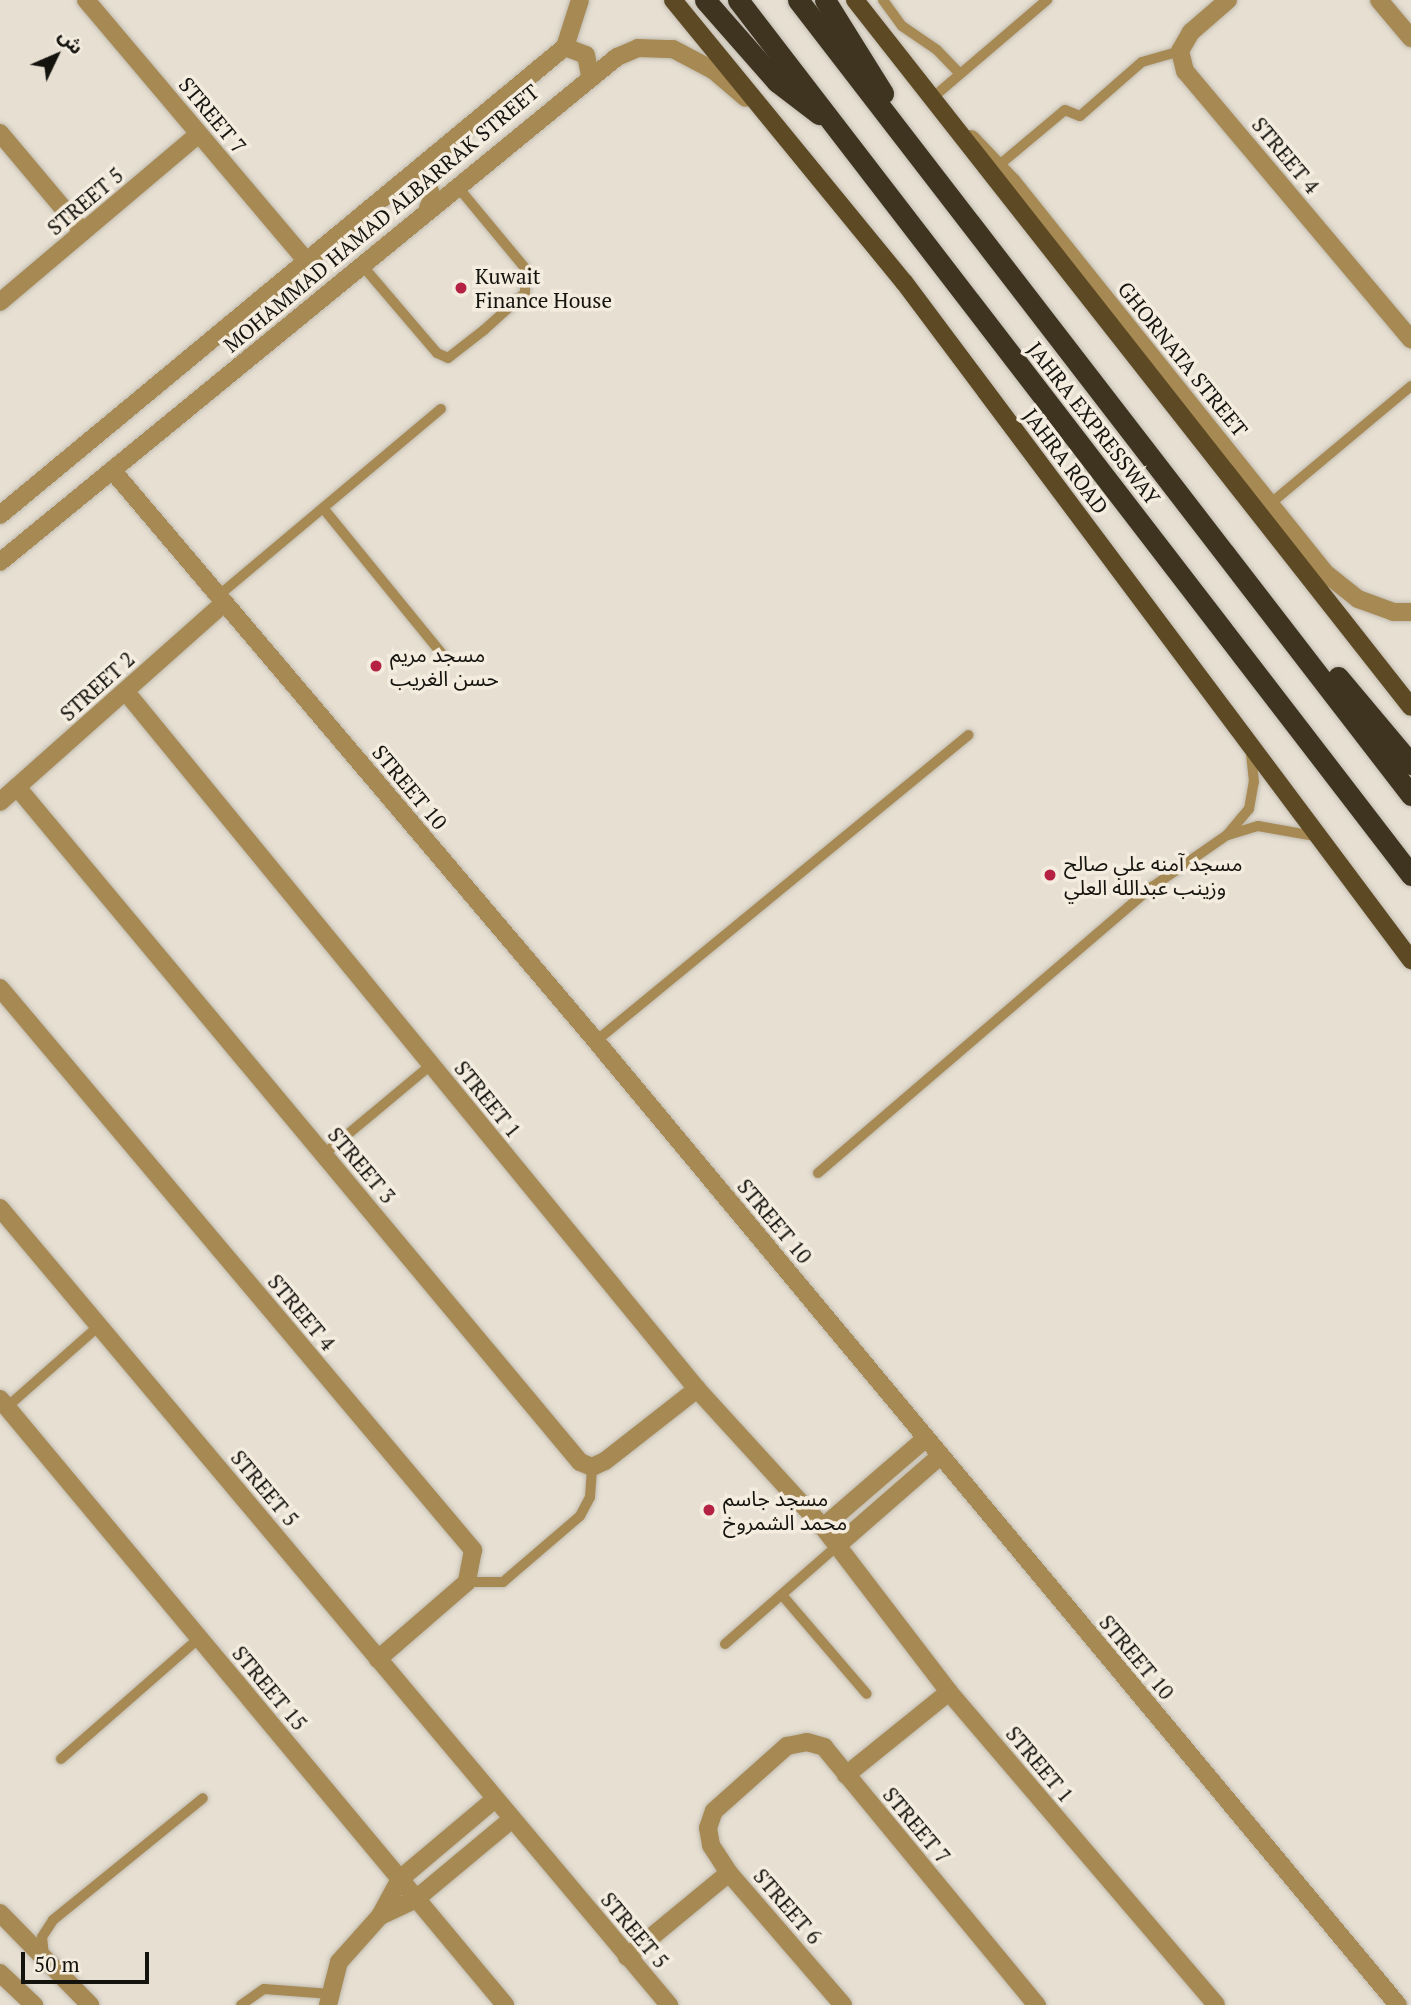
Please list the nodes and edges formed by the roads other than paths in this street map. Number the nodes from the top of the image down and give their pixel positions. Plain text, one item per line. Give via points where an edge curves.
1 (86, 0) edge
2 (580, 0) edge
3 (673, 0) edge
4 (705, 0) edge
5 (738, 0) edge
6 (798, 0) edge
7 (825, 0) edge
8 (855, 0) edge
9 (883, 0) edge
10 (1047, 0) edge
11 (1228, 0) edge
12 (1379, 0) edge
13 (1411, 38) edge
14 (565, 47) junction
15 (1180, 51) junction
16 (960, 74) junction
17 (590, 76) junction
18 (934, 102) junction
19 (835, 125) junction
20 (0, 133) edge
21 (199, 134) junction
22 (804, 156) junction
23 (922, 162) junction
24 (998, 166) junction
25 (406, 181) junction
26 (456, 185) junction
27 (428, 208) junction
28 (83, 232) junction
29 (306, 260) junction
30 (361, 264) junction
31 (0, 302) edge
32 (1411, 339) edge
33 (1411, 386) edge
34 (441, 409) dead end
35 (1152, 456) junction
36 (112, 470) junction
37 (1270, 505) junction
38 (323, 508) junction
39 (0, 515) edge
40 (0, 562) edge
41 (221, 600) junction
42 (1411, 612) edge
43 (443, 654) dead end
44 (126, 692) junction
45 (1411, 707) edge
46 (969, 735) dead end
47 (1251, 747) junction
48 (1411, 764) edge
49 (17, 787) junction
50 (1411, 795) edge
51 (0, 802) edge
52 (1227, 835) junction
53 (1316, 836) junction
54 (1395, 853) junction
55 (1411, 875) edge
56 (1411, 885) edge
57 (1411, 960) edge
58 (0, 988) edge
59 (596, 1041) junction
60 (431, 1065) junction
61 (324, 1154) junction
62 (818, 1173) dead end
63 (0, 1208) edge
64 (99, 1326) junction
65 (696, 1389) junction
66 (3, 1403) edge
67 (926, 1438) junction
68 (939, 1457) junction
69 (592, 1467) junction
70 (823, 1528) junction
71 (838, 1545) junction
72 (467, 1582) junction
73 (782, 1595) junction
74 (199, 1638) junction
75 (725, 1644) dead end
76 (378, 1659) junction
77 (949, 1692) junction
78 (867, 1694) dead end
79 (61, 1759) dead end
80 (846, 1776) junction
81 (203, 1798) dead end
82 (495, 1799) junction
83 (512, 1819) junction
84 (729, 1873) junction
85 (400, 1879) junction
86 (416, 1899) junction
87 (0, 1913) edge
88 (380, 1916) junction
89 (44, 1956) junction
90 (627, 1957) junction
91 (0, 1973) edge
92 (330, 1999) edge
93 (34, 2005) edge
94 (90, 2005) edge
95 (241, 2005) edge
96 (505, 2005) edge
97 (668, 2005) edge
98 (843, 2005) edge
99 (1037, 2005) edge
100 (1216, 2005) edge
101 (1398, 2005) edge

1 - 21 street, STREET 7
2 - 14 street
3 - 22 main road, JAHRA ROAD
4 - 19 highway via 777,82
5 - 19 highway, JAHRA EXPRESSWAY
6 - 23 highway, JAHRA EXPRESSWAY
7 - 23 highway
8 - 18 main road
9 - 16 lane via 902,26 937,50
10 - 16 lane
11 - 15 street via 1191,32
12 - 13 street
14 - 17 street via 586,55
14 - 25 street, MOHAMMAD HAMAD ALBARRAK STREET
15 - 24 lane via 1142,62 1080,116 1065,110
15 - 32 street, STREET 4 via 1185,71
16 - 18 lane
17 - 22 street, MOHAMMAD HAMAD ALBARRAK STREET via 638,48 673,48 734,86
17 - 26 street, MOHAMMAD HAMAD ALBARRAK STREET
18 - 24 street, GHORNATA STREET
18 - 45 main road
19 - 54 highway, JAHRA EXPRESSWAY
20 - 28 street
21 - 28 street, STREET 5
21 - 29 street, STREET 7
22 - 47 main road, JAHRA ROAD
23 - 35 highway, JAHRA EXPRESSWAY
24 - 37 street, GHORNATA STREET
25 - 27 street via 428,187 433,198
25 - 29 street, MOHAMMAD HAMAD ALBARRAK STREET
26 - 27 street, MOHAMMAD HAMAD ALBARRAK STREET
26 - 30 lane via 525,268 525,293 484,330 448,358 438,353
27 - 30 street, MOHAMMAD HAMAD ALBARRAK STREET
28 - 31 street, STREET 5
29 - 39 street, MOHAMMAD HAMAD ALBARRAK STREET
30 - 36 street, MOHAMMAD HAMAD ALBARRAK STREET
33 - 37 lane
34 - 38 lane
35 - 48 highway
35 - 50 highway, JAHRA EXPRESSWAY
36 - 40 street, MOHAMMAD HAMAD ALBARRAK STREET
36 - 41 street, STREET 10
37 - 42 street, GHORNATA STREET via 1341,589 1378,608
38 - 41 lane
38 - 43 lane
41 - 44 street, STREET 2
41 - 59 street, STREET 10
44 - 49 street, STREET 2
44 - 60 street, STREET 1
46 - 59 lane
47 - 52 lane via 1254,782 1248,809
47 - 53 main road, JAHRA ROAD
49 - 51 street, STREET 2
49 - 61 street, STREET 3
52 - 53 lane via 1258,826
52 - 62 lane via 1152,887
53 - 57 main road, JAHRA ROAD
54 - 55 highway, JAHRA EXPRESSWAY
54 - 56 highway
58 - 72 street, STREET 4 via 473,1550
59 - 67 street, STREET 10
60 - 61 lane
60 - 65 street, STREET 1
61 - 69 street, STREET 3 via 580,1462
63 - 64 street, STREET 5
64 - 66 lane
64 - 76 street, STREET 5
65 - 69 street
65 - 70 street, STREET 1
66 - 74 street, STREET 15
67 - 68 street, STREET 10
67 - 70 street
68 - 71 street
68 - 101 street, STREET 10
69 - 72 lane via 590,1497 580,1516 503,1582
70 - 71 street, STREET 1
71 - 73 lane
71 - 77 street, STREET 1
72 - 76 street
73 - 75 lane
73 - 78 lane
74 - 79 lane
74 - 85 street, STREET 15
76 - 82 street, STREET 5
77 - 80 street
77 - 100 street, STREET 1
80 - 84 street, STREET 7 via 824,1747 807,1742 787,1746 714,1811 708,1828 711,1845
80 - 99 street, STREET 7
81 - 89 lane via 47,1928
82 - 83 street, STREET 5
82 - 85 street
83 - 86 street
83 - 90 street, STREET 5
84 - 90 street, STREET 6
84 - 98 street, STREET 6
85 - 86 street, STREET 15
85 - 88 street
86 - 88 street
86 - 96 street, STREET 15
87 - 89 street
88 - 92 street via 339,1962
89 - 94 street
90 - 97 street, STREET 5
91 - 93 street
92 - 95 lane via 264,1989

